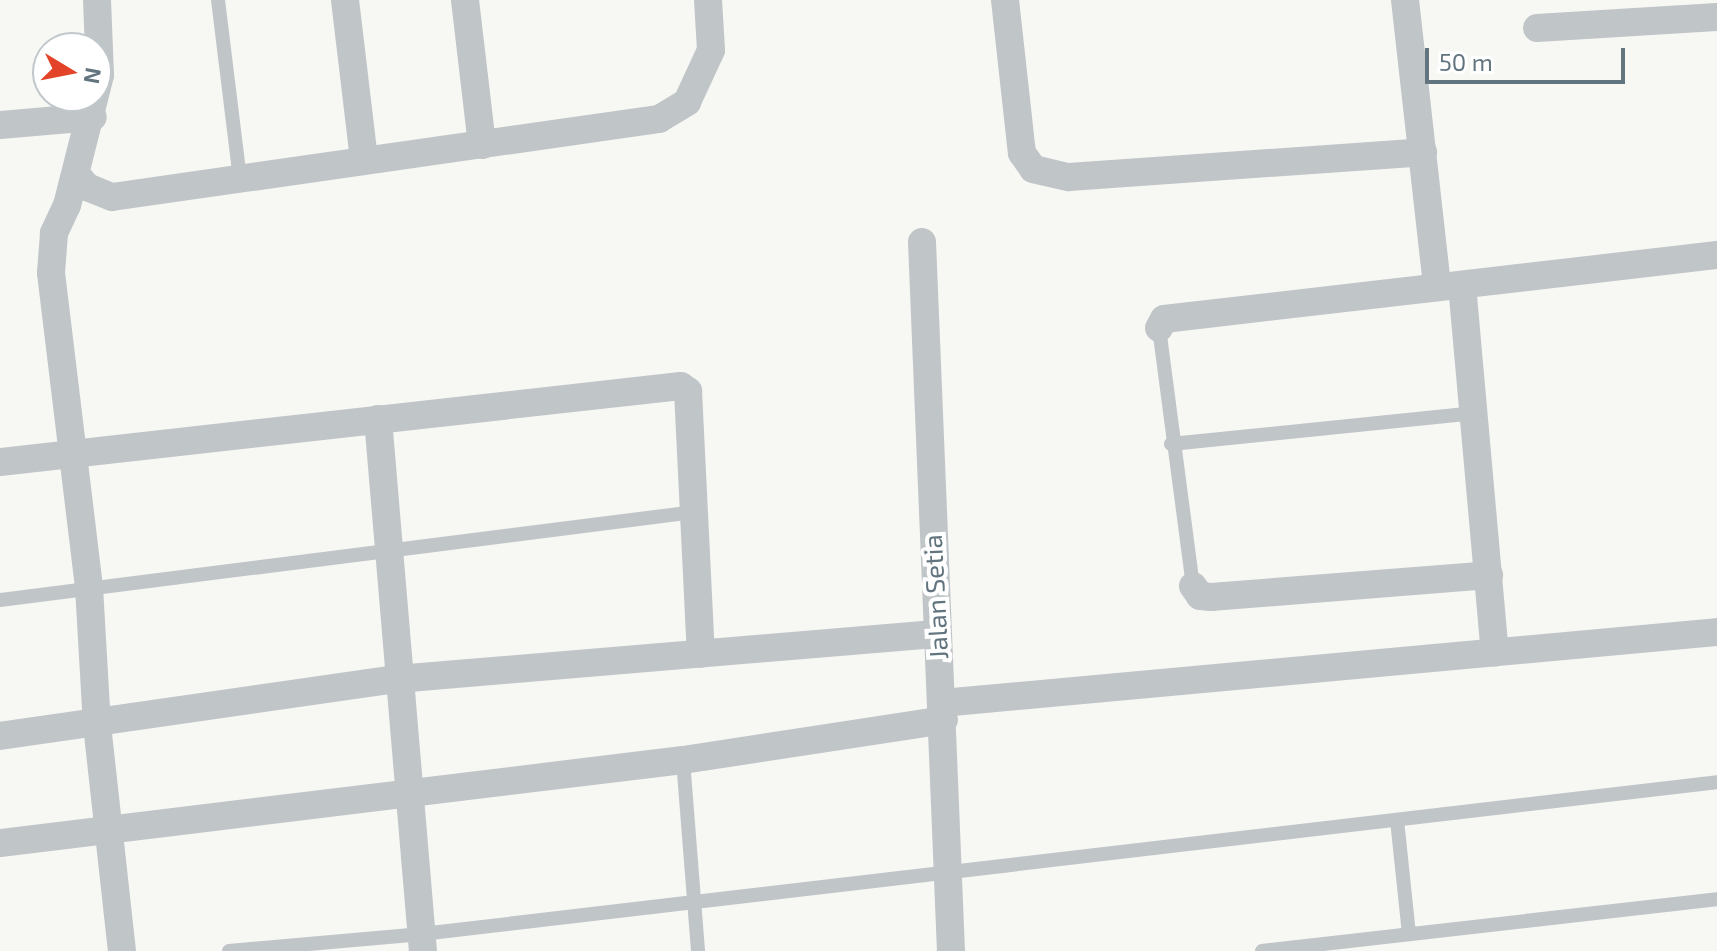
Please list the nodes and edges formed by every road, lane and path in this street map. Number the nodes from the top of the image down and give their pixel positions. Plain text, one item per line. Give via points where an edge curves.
1 (97, 0) edge
2 (218, 0) edge
3 (345, 0) edge
4 (465, 0) edge
5 (708, 0) edge
6 (1005, 0) edge
7 (1405, 0) edge
8 (1717, 17) edge
9 (1537, 28) dead end
10 (93, 117) junction
11 (0, 125) edge
12 (482, 145) junction
13 (1423, 152) junction
14 (364, 160) junction
15 (76, 174) junction
16 (240, 180) junction
17 (922, 242) dead end
18 (1717, 255) edge
19 (1449, 286) junction
20 (1159, 328) joint
21 (1475, 413) junction
22 (378, 419) junction
23 (1171, 444) junction
24 (72, 452) junction
25 (0, 462) edge
26 (695, 512) junction
27 (390, 548) junction
28 (1489, 575) junction
29 (1193, 586) joint
30 (89, 587) junction
31 (0, 600) edge
32 (1717, 632) edge
33 (935, 634) junction
34 (1495, 653) junction
35 (701, 654) junction
36 (397, 679) junction
37 (943, 712) junction
38 (97, 725) junction
39 (0, 736) edge
40 (683, 760) junction
41 (1717, 782) edge
42 (406, 795) junction
43 (1397, 820) junction
44 (109, 833) junction
45 (0, 843) edge
46 (949, 872) junction
47 (1717, 899) edge
48 (693, 902) junction
49 (1409, 934) junction
50 (422, 942) edge
51 (122, 951) edge
52 (229, 951) edge
53 (698, 951) edge
54 (951, 951) edge
55 (1262, 951) edge

1 - 10 street via 100,75
2 - 16 lane
3 - 14 street
4 - 12 street
5 - 12 street via 711,50 687,102 659,119
6 - 13 street via 1022,153 1033,169 1069,177
7 - 13 street
8 - 9 street
10 - 11 street
10 - 15 street
12 - 14 street
13 - 19 street
14 - 16 street
15 - 16 street via 87,187 112,197
15 - 24 street via 54,233 51,273
17 - 33 street, Jalan Setia
18 - 19 street
19 - 20 street via 1164,319
19 - 21 street
20 - 23 lane
21 - 23 lane
21 - 28 street
22 - 24 street
22 - 26 street via 681,386 688,391
22 - 27 street
23 - 29 lane
24 - 25 street
24 - 30 street
26 - 27 lane
26 - 35 street
27 - 30 lane
27 - 36 street
28 - 29 street via 1211,597 1200,596
28 - 34 street
30 - 31 lane
30 - 38 street
32 - 34 street
33 - 35 street
33 - 37 street, Jalan Setia
34 - 37 street
35 - 36 street
36 - 38 street
36 - 42 street
37 - 40 street
37 - 46 street, Jalan Setia
38 - 39 street
38 - 44 street
40 - 42 street
40 - 48 lane
41 - 43 lane
42 - 44 street
42 - 50 street
43 - 46 lane
43 - 49 lane
44 - 45 street
44 - 51 street
46 - 48 lane
46 - 54 street, Jalan Setia
47 - 49 lane
48 - 50 lane
48 - 53 lane
49 - 55 lane
50 - 52 lane

